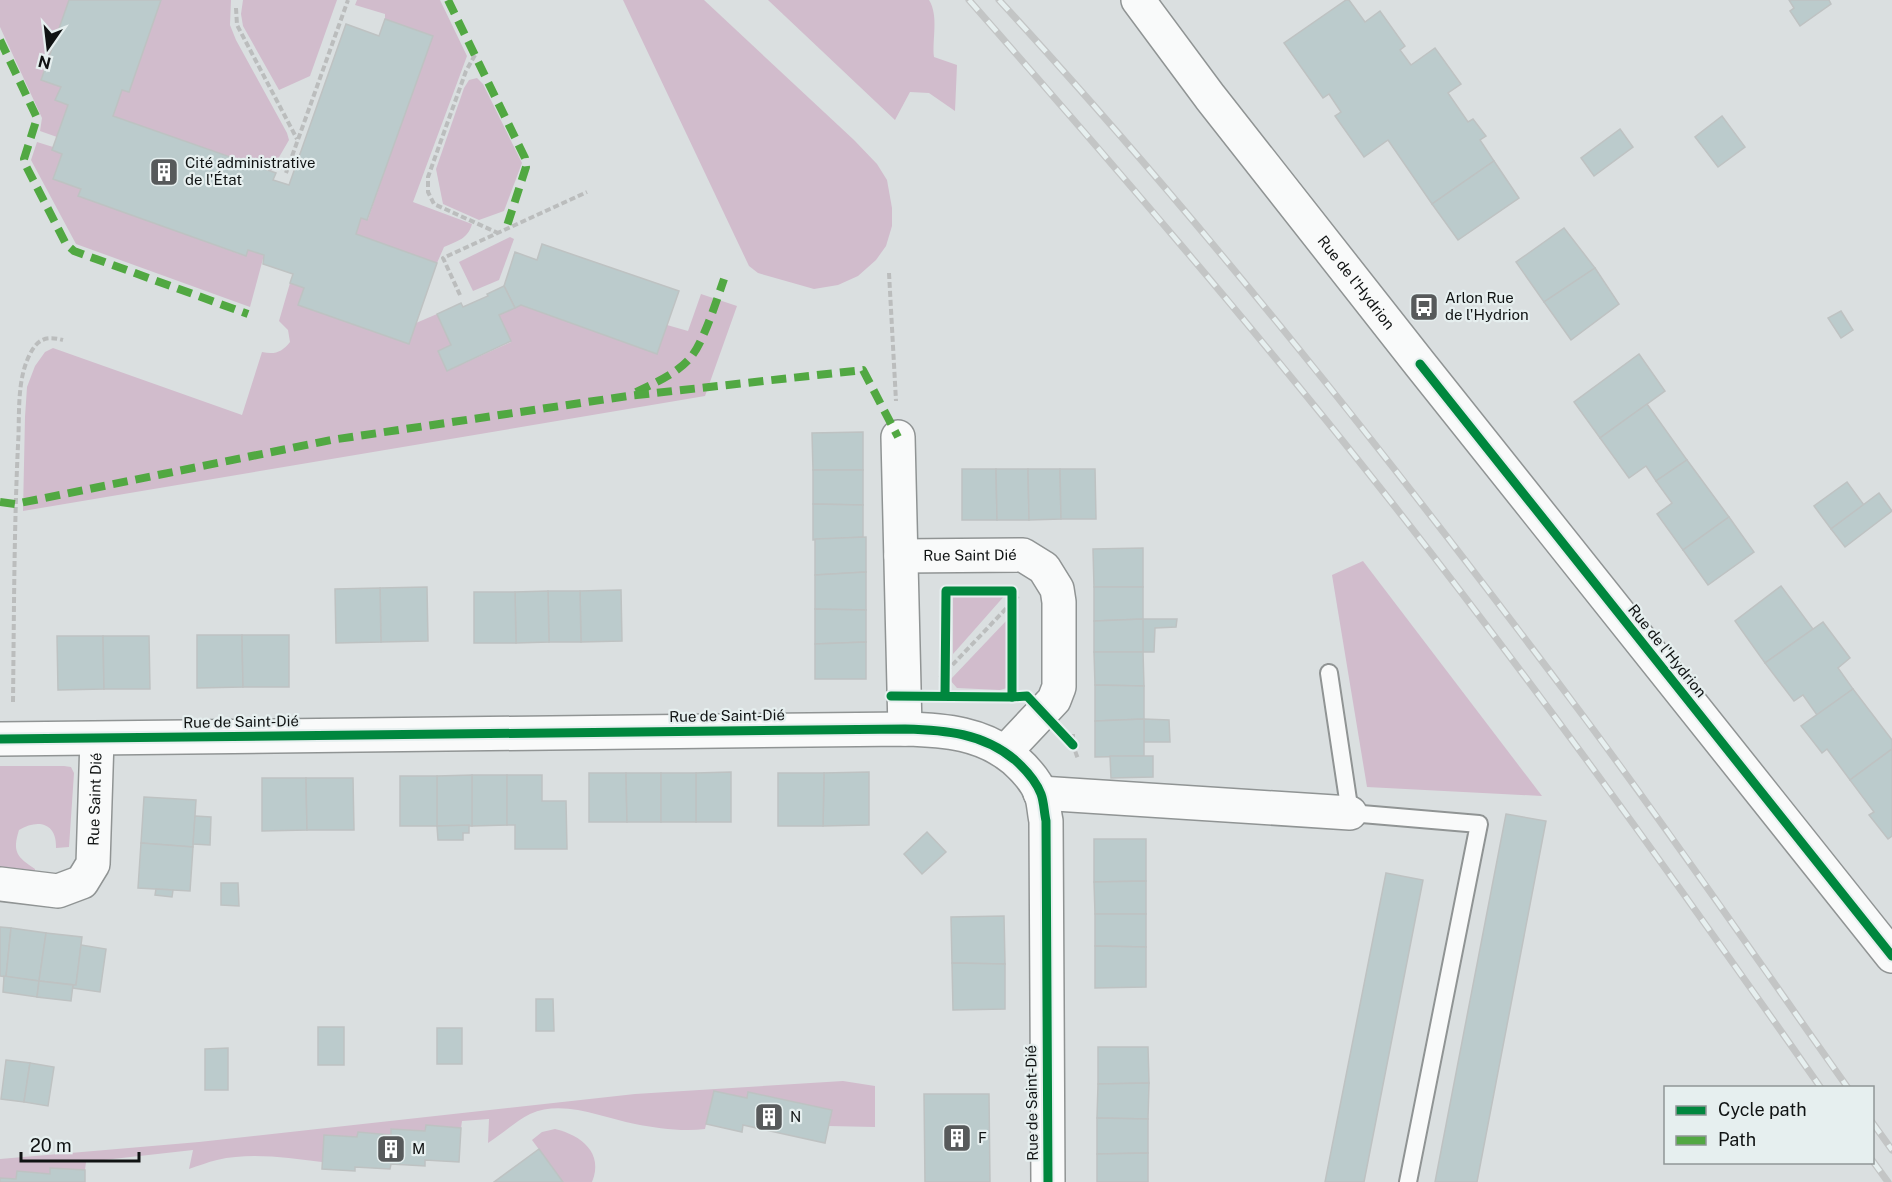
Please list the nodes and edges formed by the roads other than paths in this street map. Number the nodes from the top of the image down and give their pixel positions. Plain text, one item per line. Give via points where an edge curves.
1 (1138, 0) edge
2 (898, 437) road end
3 (901, 556) junction
4 (1329, 673) dead end
5 (905, 729) junction
6 (97, 739) junction
7 (0, 740) edge
8 (1005, 752) junction
9 (1040, 793) junction
10 (1350, 813) junction
11 (0, 884) edge
12 (1892, 956) edge
13 (1048, 1182) edge
14 (1408, 1182) edge

1 - 12 street, Rue de l'Hydrion via 1420,364
2 - 3 street, Rue Saint Dié
3 - 5 street, Rue Saint Dié
3 - 8 street, Rue Saint Dié via 1023,555 1044,568 1057,589 1059,687 1054,700
4 - 10 lane
5 - 6 street, Rue de Saint-Dié
5 - 8 street, Rue de Saint-Dié via 977,737
6 - 7 street, Rue de Saint-Dié
6 - 11 street, Rue Saint Dié via 93,864 82,882 58,891
8 - 9 street, Rue de Saint-Dié via 1026,770
9 - 10 street
9 - 13 street, Rue de Saint-Dié via 1046,821
10 - 14 lane via 1479,824

